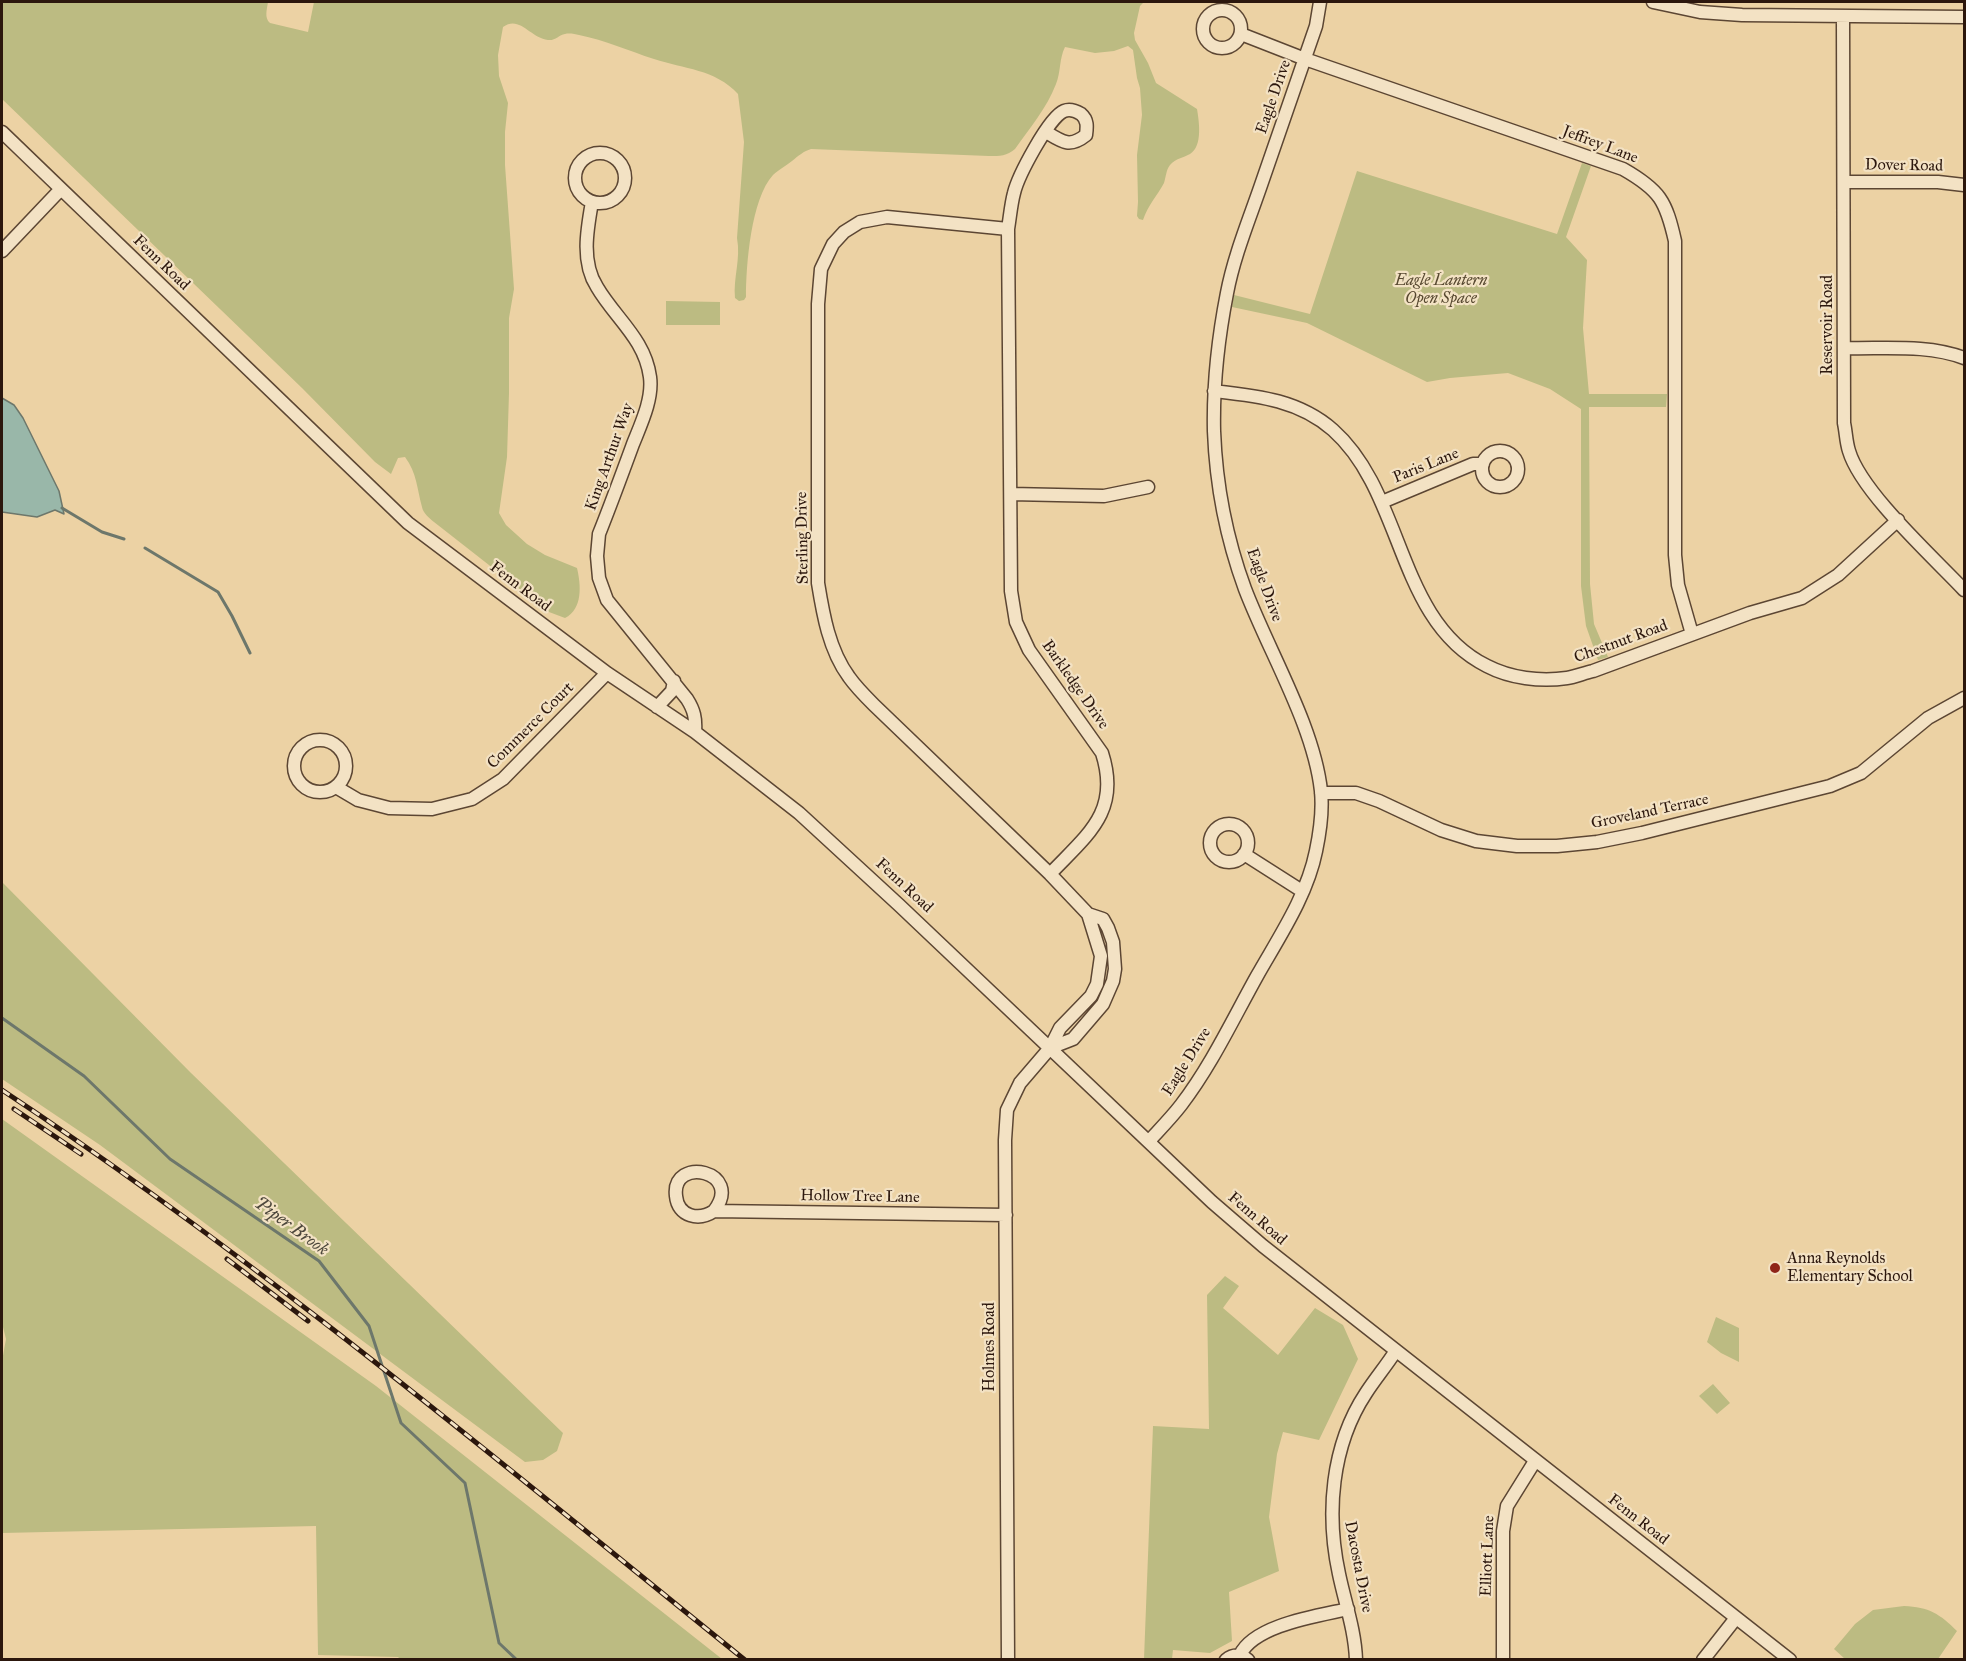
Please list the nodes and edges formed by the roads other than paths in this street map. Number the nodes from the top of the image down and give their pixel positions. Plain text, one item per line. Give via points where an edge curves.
1 (1320, 2) edge
2 (1653, 2) edge
3 (1843, 17) junction
4 (1965, 17) edge
5 (1240, 34) dead end
6 (1305, 59) junction
7 (2, 132) edge
8 (1046, 132) dead end
9 (1844, 182) junction
10 (1965, 185) edge
11 (62, 189) junction
12 (592, 202) junction
13 (1008, 229) junction
14 (2, 251) edge
15 (1845, 348) junction
16 (1965, 358) edge
17 (1214, 391) junction
18 (1483, 464) dead end
19 (1148, 487) dead end
20 (1011, 494) junction
21 (1382, 502) junction
22 (1898, 520) junction
23 (1965, 590) edge
24 (1692, 634) junction
25 (607, 673) junction
26 (674, 681) junction
27 (1965, 698) edge
28 (657, 706) junction
29 (695, 732) junction
30 (336, 787) junction
31 (1321, 793) junction
32 (1244, 854) dead end
33 (1050, 874) junction
34 (1302, 891) junction
35 (1050, 1048) junction
36 (1149, 1141) junction
37 (714, 1211) dead end
38 (1005, 1215) junction
39 (1395, 1352) junction
40 (1535, 1461) junction
41 (1347, 1609) junction
42 (1736, 1618) junction
43 (1244, 1657) edge
44 (1008, 1659) edge
45 (1226, 1659) edge
46 (1356, 1659) edge
47 (1503, 1659) edge
48 (1703, 1659) edge
49 (1790, 1659) edge

1 - 6 street, Eagle Drive
2 - 3 street via 1700,12
3 - 4 street
3 - 9 street, Reservoir Road
5 - 6 street, Jeffrey Lane
6 - 17 street, Eagle Drive via 1227,291
6 - 24 street, Jeffrey Lane via 1623,169 1645,181 1659,195 1675,241 1675,555 1678,585
7 - 11 street, Fenn Road
8 - 13 street, Barkledge Drive via 1022,170
9 - 10 street, Dover Road
9 - 15 street, Reservoir Road
11 - 14 street
11 - 25 street, Fenn Road via 408,524
12 - 12 street via 609,201 625,182 623,168 606,153 582,160 575,176 579,192
12 - 26 street, King Arthur Way via 586,233 588,263 596,286 645,355 651,379 647,406 600,534 600,578 607,600
13 - 20 street, Barkledge Drive
13 - 33 street, Sterling Drive via 886,217 860,222 833,243 821,269 818,304 818,583 824,618 847,675
15 - 16 street via 1926,350
15 - 22 street, Reservoir Road via 1844,423 1849,451 1859,473
17 - 21 street, Chestnut Road via 1277,400 1304,410 1353,451
17 - 31 street, Eagle Drive via 1214,433 1224,514 1245,588 1305,730
18 - 21 street, Paris Lane via 1473,464
19 - 20 street via 1104,496
20 - 33 street, Barkledge Drive via 1011,591 1016,622 1029,650 1102,753 1108,773 1108,790 1094,829
21 - 24 street, Chestnut Road via 1424,601 1440,628 1477,661 1503,674 1533,679 1567,678
22 - 23 street, Reservoir Road
22 - 24 street, Chestnut Road via 1838,575 1802,598
25 - 28 street, Fenn Road
25 - 30 street, Commerce Court via 503,779 472,799 432,809 389,808 358,800
26 - 28 street via 672,691
26 - 29 street, King Arthur Way via 693,709
27 - 31 street, Groveland Terrace via 1928,718 1861,773 1830,786 1597,842 1517,846 1476,841 1441,830 1379,801 1356,794
28 - 29 street, Fenn Road
29 - 35 street, Fenn Road via 838,847
30 - 30 street via 342,782 346,766 341,751 328,741 304,746 295,761 297,779 319,792
31 - 34 street, Eagle Drive via 1316,854
32 - 34 street
33 - 35 street, Sterling Drive via 1088,914 1101,956 1091,996 1060,1028
34 - 36 street, Eagle Drive via 1205,1068 1182,1104
35 - 36 street, Fenn Road
35 - 38 street, Holmes Road via 1020,1083 1007,1110
36 - 39 street, Fenn Road via 1263,1246
37 - 38 street, Hollow Tree Lane
38 - 44 street, Holmes Road
39 - 40 street, Fenn Road
39 - 41 street, Dacosta Drive via 1365,1394 1347,1430 1336,1468 1332,1537
40 - 42 street, Fenn Road
40 - 47 street, Elliott Lane via 1507,1506 1503,1531
41 - 43 street via 1263,1634 1244,1646
41 - 46 street, Dacosta Drive
42 - 48 street
42 - 49 street, Fenn Road
43 - 45 street via 1234,1655

